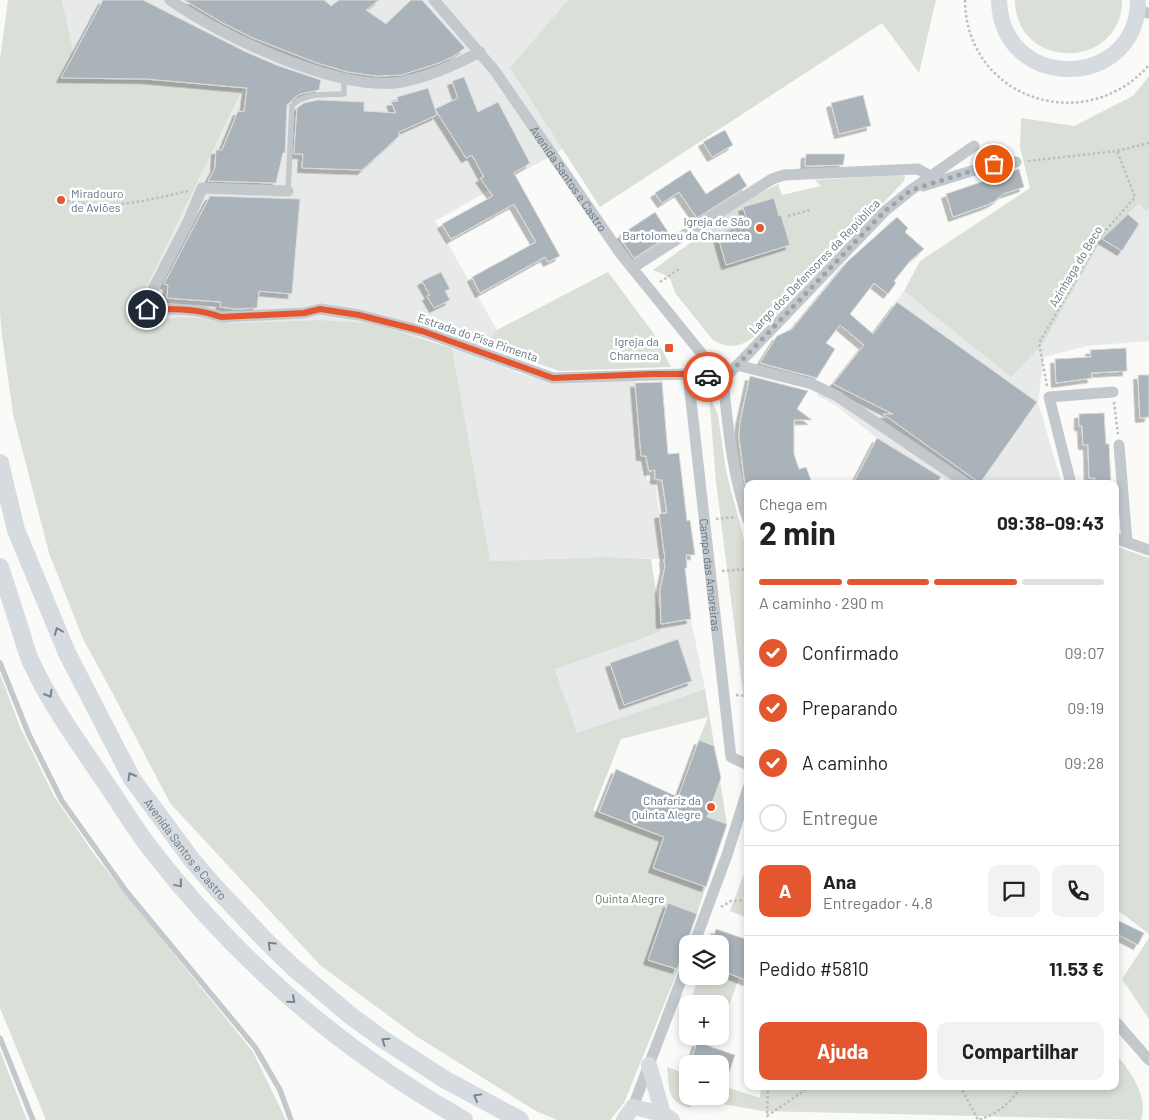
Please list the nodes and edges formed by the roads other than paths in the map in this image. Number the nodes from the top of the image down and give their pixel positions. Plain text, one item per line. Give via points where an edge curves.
1 (170, 0) edge
2 (434, 0) edge
3 (999, 0) edge
4 (1141, 8) edge
5 (480, 52) junction
6 (344, 77) junction
7 (974, 146) dead end
8 (1016, 162) road end
9 (932, 177) junction
10 (911, 190) junction
11 (288, 191) joint
12 (632, 268) junction
13 (737, 365) junction
14 (688, 374) junction
15 (723, 380) junction
16 (1112, 392) road end
17 (1119, 445) road end
18 (0, 463) edge
19 (961, 480) edge
20 (1070, 480) edge
21 (744, 511) edge
22 (1119, 539) edge
23 (1127, 542) junction
24 (1149, 550) edge
25 (0, 567) edge
26 (0, 663) edge
27 (744, 763) edge
28 (744, 801) edge
29 (697, 935) edge
30 (679, 985) edge
31 (1119, 1026) edge
32 (0, 1038) edge
33 (1149, 1060) edge
34 (649, 1065) junction
35 (628, 1114) edge
36 (667, 1117) edge
37 (33, 1120) edge
38 (291, 1120) edge
39 (464, 1120) edge
40 (520, 1120) edge

1 - 6 street via 192,16 259,49 324,74
2 - 5 street, Avenida Santos e Castro
3 - 4 main road via 1003,26 1020,50 1036,62 1064,70 1093,66 1110,56 1130,33
5 - 6 street via 440,72 401,82 369,84
5 - 12 street, Avenida Santos e Castro
6 - 11 lane via 344,94 304,97 292,106
7 - 9 street, Largo dos Defensores da República
8 - 10 street via 994,164
9 - 10 street, Largo dos Defensores da República
9 - 12 street via 918,169 784,175 772,179
10 - 13 street, Largo dos Defensores da República via 885,211
11 - 14 street, Estrada do Pisa Pimenta via 202,188 188,222 148,297 147,309 209,312 221,317 304,313 320,309 422,331 553,378
12 - 15 street, Avenida Santos e Castro
13 - 15 street, Largo dos Defensores da República
13 - 19 street via 812,384 837,396
14 - 15 street, Estrada do Pisa Pimenta
14 - 27 street, Campo das Amoreiras via 731,757
15 - 21 street via 731,455
16 - 20 street via 1049,397
17 - 23 street
40 -> 18 main road, Avenida Santos e Castro via 426,1068 333,1001 267,942 168,830 132,779 67,653 16,530
22 - 23 street
23 - 24 street
25 -> 39 main road, Avenida Santos e Castro via 31,663 65,722 148,846 190,898 277,987 329,1030 366,1059
26 - 38 lane via 29,735 62,801 126,891 255,1047 280,1090
28 - 29 street via 728,855
30 - 34 street
31 - 33 street
32 - 37 lane
34 - 35 street
34 - 36 main road
35 - 36 main road

